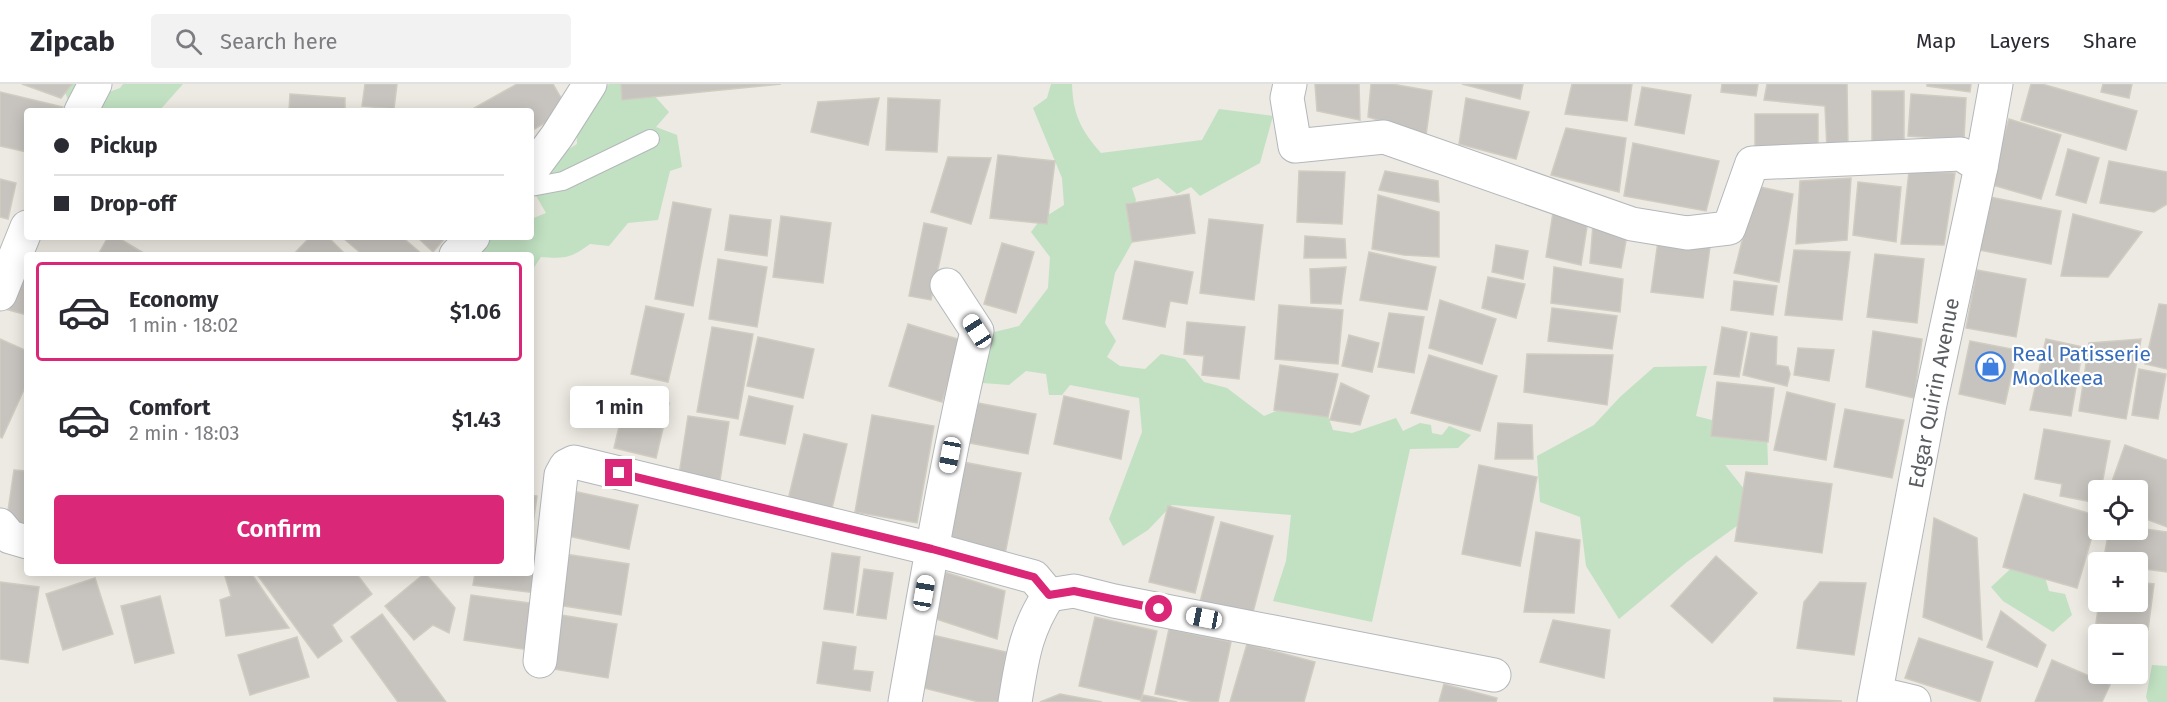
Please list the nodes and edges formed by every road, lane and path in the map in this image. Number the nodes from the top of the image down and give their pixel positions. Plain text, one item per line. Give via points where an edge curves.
1 (95, 84) edge
2 (590, 84) edge
3 (1290, 84) edge
4 (1996, 84) edge
5 (83, 108) edge
6 (650, 139) dead end
7 (534, 167) edge
8 (1981, 167) junction
9 (534, 186) edge
10 (24, 234) edge
11 (470, 240) edge
12 (459, 252) edge
13 (947, 285) dead end
14 (0, 294) edge
15 (0, 525) edge
16 (24, 541) edge
17 (932, 549) junction
18 (1049, 595) junction
19 (540, 661) dead end
20 (1494, 675) dead end
21 (1875, 697) edge
22 (905, 702) edge
23 (1015, 702) edge
24 (1914, 702) edge

1 - 5 street
2 - 7 street
3 - 8 street via 1287,98 1295,146 1384,137 1632,224 1687,234 1729,228 1752,164 1961,154
4 - 8 street, Edgar Quirin Avenue
6 - 9 lane via 563,181
8 - 21 street, Edgar Quirin Avenue via 1930,404
10 - 14 street
11 - 12 street
13 - 17 street via 977,331
15 - 16 street via 10,537
17 - 18 street via 1034,577
17 - 19 street via 574,462 566,466 561,476
17 - 22 street
18 - 20 street via 1074,591
18 - 23 street via 1035,616 1023,654
21 - 24 street

